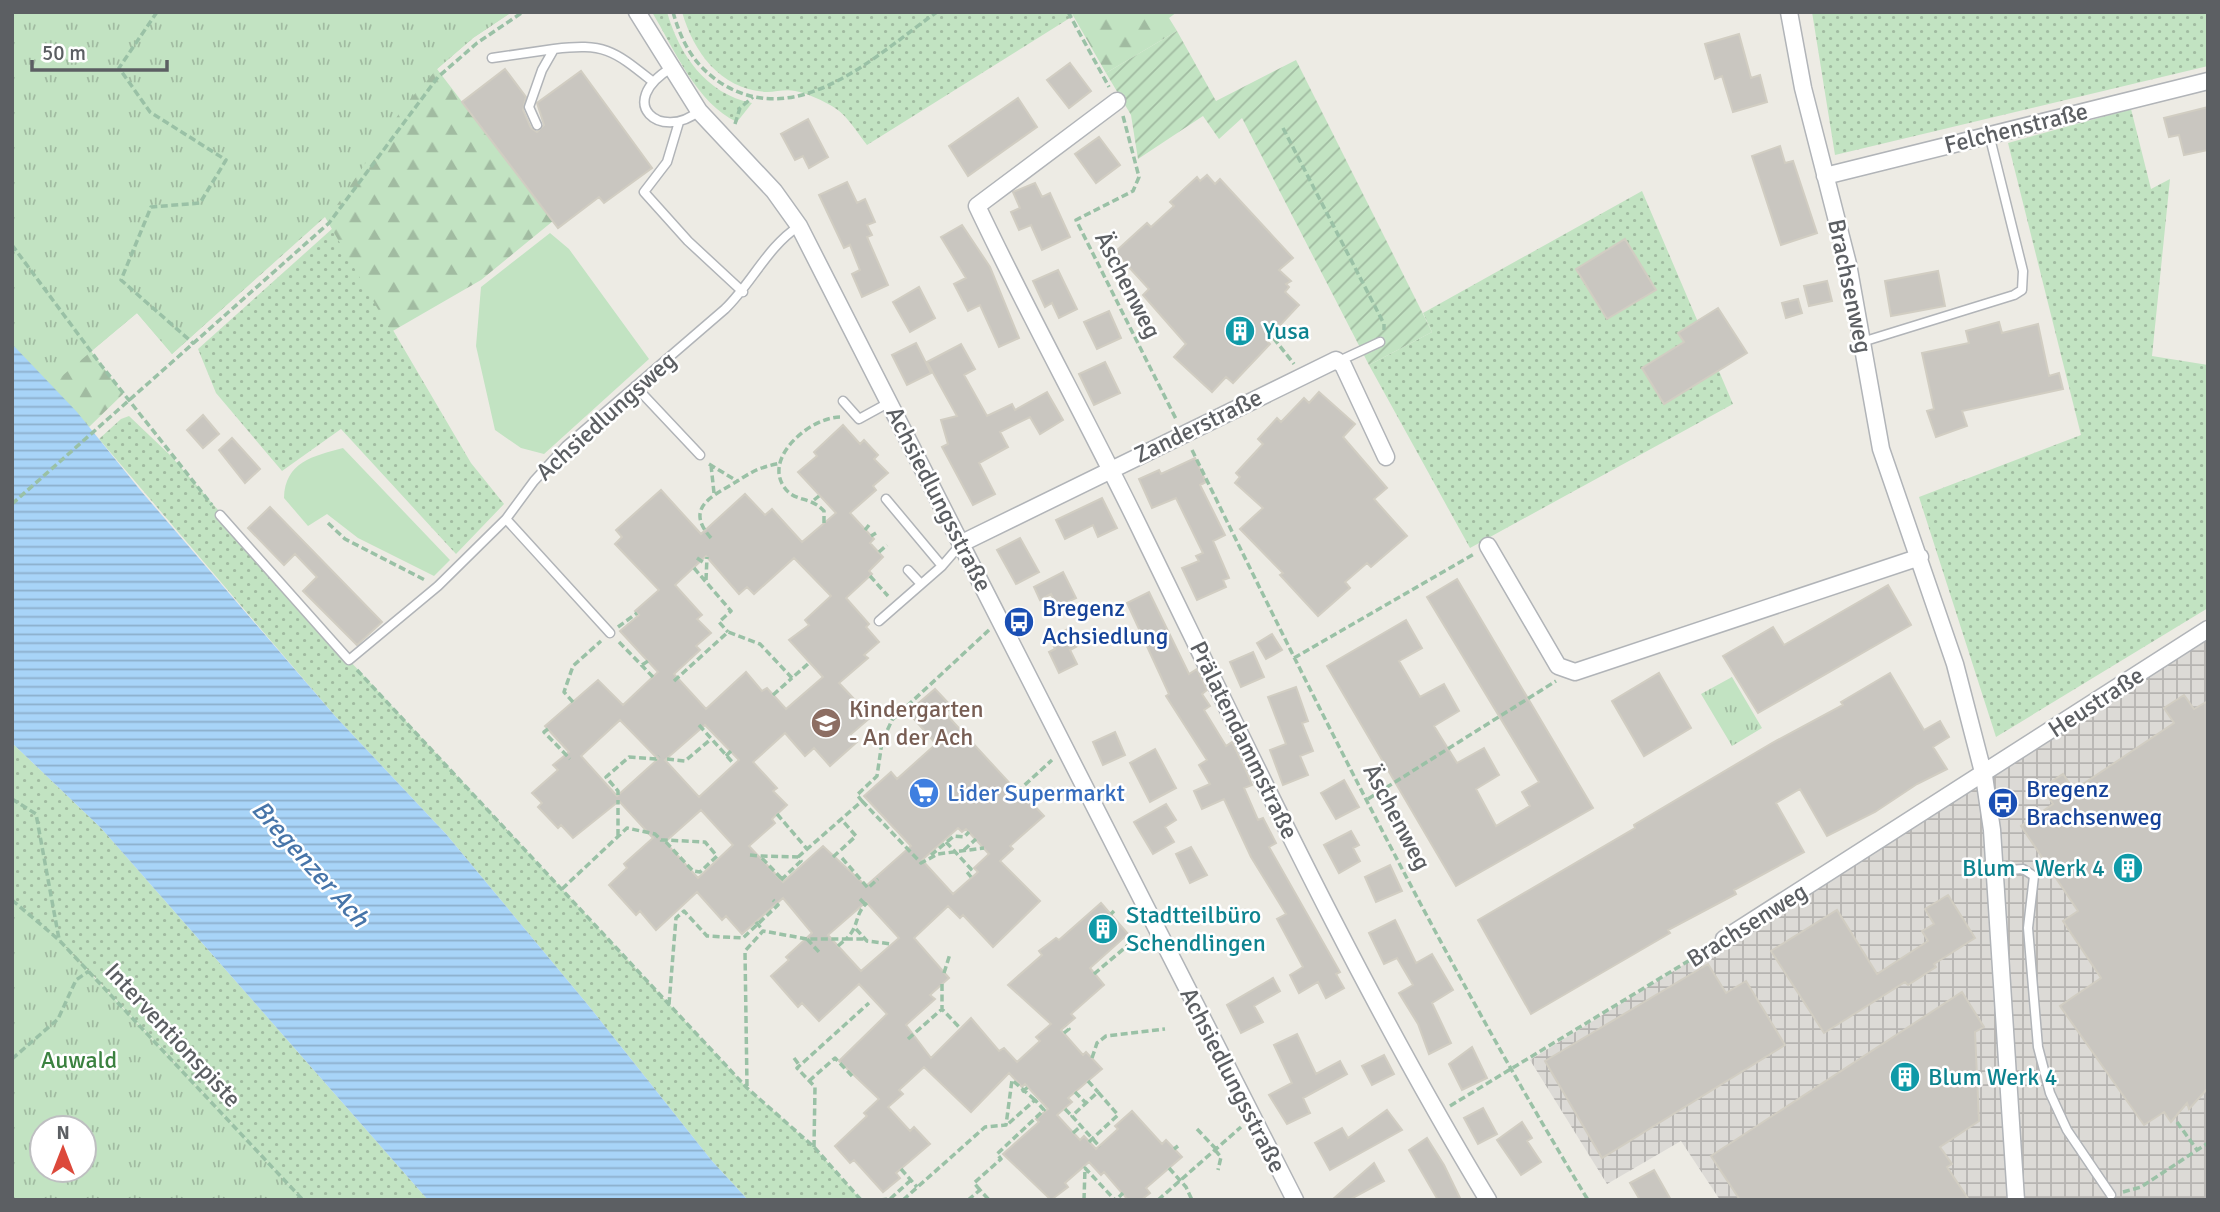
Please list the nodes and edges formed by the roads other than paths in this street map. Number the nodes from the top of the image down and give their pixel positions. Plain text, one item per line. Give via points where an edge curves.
1 (637, 12) edge
2 (1789, 12) edge
3 (554, 49) junction
4 (492, 58) dead end
5 (671, 68) junction
6 (652, 81) junction
7 (2208, 81) edge
8 (1117, 101) dead end
9 (699, 111) junction
10 (679, 122) junction
11 (537, 125) dead end
12 (1989, 134) junction
13 (1825, 176) junction
14 (799, 226) junction
15 (743, 292) junction
16 (1380, 342) road end
17 (1862, 342) junction
18 (1339, 361) junction
19 (635, 386) junction
20 (843, 401) dead end
21 (890, 402) junction
22 (700, 455) road end
23 (1386, 457) dead end
24 (1112, 469) junction
25 (886, 499) dead end
26 (220, 515) road end
27 (506, 519) junction
28 (962, 543) junction
29 (1488, 546) road end
30 (1920, 557) junction
31 (942, 566) junction
32 (908, 570) dead end
33 (921, 584) junction
34 (879, 621) dead end
35 (2208, 629) edge
36 (610, 633) road end
37 (1983, 776) junction
38 (1996, 870) junction
39 (1724, 939) road end
40 (2111, 1195) road end
41 (1295, 1200) edge
42 (1488, 1200) edge
43 (2016, 1200) edge

1 - 5 street, Achsiedlungsstraße
2 - 13 street, Brachsenweg
3 - 4 lane
3 - 6 lane via 589,45 617,53
3 - 11 lane via 528,107
5 - 6 lane
5 - 9 street, Achsiedlungsstraße
6 - 10 lane via 645,90 645,108 662,121
7 - 12 street, Felchenstraße
8 - 24 street, Prälatendammstraße via 977,206 1019,296
9 - 10 lane
9 - 14 street, Achsiedlungsstraße via 774,191
10 - 15 lane via 667,162 644,192 688,242
12 - 13 street, Felchenstraße
12 - 17 lane via 2023,271 2022,290
13 - 17 street, Brachsenweg
14 - 15 lane, Achsiedlungsweg via 770,252
14 - 21 street, Achsiedlungsstraße
15 - 19 lane, Achsiedlungsweg
16 - 18 lane
17 - 30 street, Brachsenweg via 1881,449
18 - 23 street
18 - 24 street, Zanderstraße
19 - 22 lane
19 - 27 lane, Achsiedlungsweg via 555,457
20 - 21 lane via 859,419
21 - 28 street, Achsiedlungsstraße
24 - 28 street, Zanderstraße
24 - 42 street, Prälatendammstraße via 1286,827 1437,1115
25 - 31 lane
26 - 27 lane, Achsiedlungsweg via 349,660 438,586
27 - 36 lane
28 - 31 lane
28 - 41 street, Achsiedlungsstraße
29 - 30 street via 1558,666 1575,672
30 - 37 street, Brachsenweg via 1955,664
31 - 33 lane
32 - 33 lane
33 - 34 lane
35 - 37 street, Heustraße
37 - 38 street, Brachsenweg
37 - 39 street, Brachsenweg
38 - 40 lane via 2023,869 2034,876 2028,928 2038,1047 2050,1093 2067,1130
38 - 43 street, Brachsenweg

